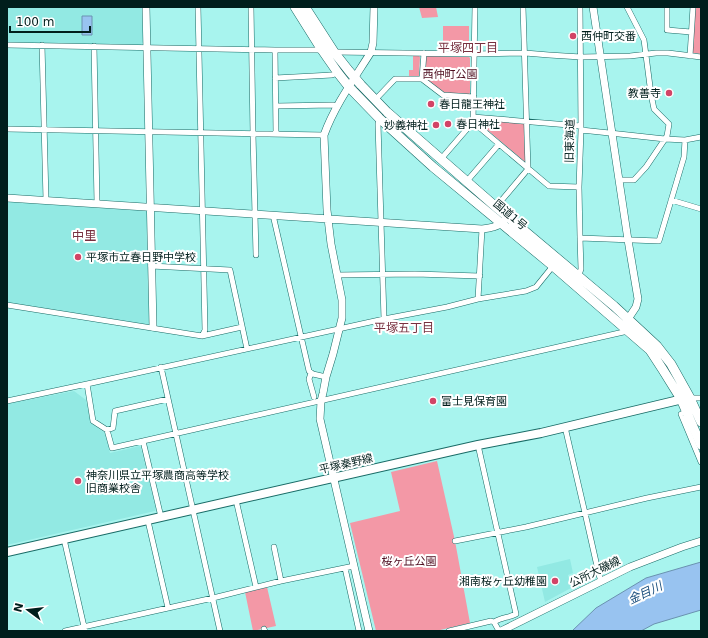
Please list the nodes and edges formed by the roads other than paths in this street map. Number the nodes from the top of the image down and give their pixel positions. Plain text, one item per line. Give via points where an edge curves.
1 (146, 7) edge
2 (198, 7) edge
3 (251, 7) edge
4 (295, 7) edge
5 (305, 7) edge
6 (374, 7) edge
7 (475, 7) edge
8 (523, 7) edge
9 (580, 7) edge
10 (594, 7) edge
11 (627, 7) edge
12 (667, 7) edge
13 (693, 7) edge
14 (691, 32) junction
15 (7, 44) edge
16 (42, 46) junction
17 (94, 46) junction
18 (146, 48) junction
19 (199, 49) junction
20 (251, 50) junction
21 (275, 50) junction
22 (322, 50) junction
23 (334, 52) junction
24 (371, 52) junction
25 (424, 53) junction
26 (525, 53) junction
27 (474, 54) junction
28 (646, 54) junction
29 (601, 56) junction
30 (690, 56) junction
31 (581, 57) junction
32 (701, 57) edge
33 (338, 73) junction
34 (275, 78) junction
35 (354, 78) junction
36 (422, 79) junction
37 (349, 86) junction
38 (474, 97) junction
39 (375, 100) junction
40 (276, 106) junction
41 (337, 106) junction
42 (379, 118) junction
43 (473, 119) junction
44 (528, 122) junction
45 (581, 128) junction
46 (7, 129) edge
47 (44, 130) junction
48 (96, 131) junction
49 (149, 132) junction
50 (201, 133) junction
51 (612, 133) junction
52 (252, 134) junction
53 (276, 134) junction
54 (324, 135) junction
55 (701, 137) edge
56 (665, 140) junction
57 (685, 140) junction
58 (499, 144) junction
59 (441, 159) junction
60 (528, 169) junction
61 (619, 180) junction
62 (467, 181) junction
63 (579, 187) junction
64 (7, 198) edge
65 (46, 200) junction
66 (671, 200) junction
67 (97, 203) junction
68 (151, 207) junction
69 (496, 207) junction
70 (701, 209) edge
71 (203, 210) junction
72 (255, 214) junction
73 (273, 215) junction
74 (328, 219) junction
75 (505, 220) junction
76 (381, 222) junction
77 (482, 229) junction
78 (580, 238) junction
79 (628, 240) junction
80 (256, 255) dead end
81 (151, 266) junction
82 (553, 266) junction
83 (204, 268) junction
84 (382, 274) junction
85 (337, 275) junction
86 (480, 276) junction
87 (579, 276) junction
88 (478, 299) junction
89 (7, 305) edge
90 (384, 319) junction
91 (627, 325) junction
92 (152, 327) junction
93 (242, 327) junction
94 (340, 329) junction
95 (202, 336) junction
96 (301, 337) junction
97 (247, 349) junction
98 (162, 367) junction
99 (311, 373) junction
100 (326, 377) junction
101 (87, 384) junction
102 (314, 397) dead end
103 (701, 398) edge
104 (168, 399) junction
105 (686, 399) junction
106 (7, 400) edge
107 (321, 401) junction
108 (687, 412) junction
109 (701, 422) edge
110 (564, 427) junction
111 (107, 430) junction
112 (176, 434) junction
113 (143, 441) junction
114 (478, 445) junction
115 (701, 445) edge
116 (701, 462) edge
117 (333, 478) junction
118 (701, 487) edge
119 (236, 500) junction
120 (193, 510) junction
121 (585, 513) junction
122 (161, 517) junction
123 (148, 521) junction
124 (498, 532) junction
125 (64, 539) junction
126 (455, 541) dead end
127 (701, 542) edge
128 (274, 547) dead end
129 (7, 552) edge
130 (354, 566) junction
131 (344, 568) junction
132 (281, 581) junction
133 (601, 582) junction
134 (256, 587) junction
135 (213, 598) junction
136 (168, 608) junction
137 (494, 622) junction
138 (84, 629) edge
139 (65, 631) edge
140 (220, 631) edge
141 (358, 631) edge
142 (369, 631) edge
143 (449, 631) edge
144 (500, 631) edge

1 - 18 street
2 - 19 street
3 - 20 street
4 - 22 highway, 国道1号
5 - 23 highway, 国道1号
6 - 24 street
7 - 27 street
8 - 26 street
9 - 31 street, 旧東海道
10 - 29 street
11 - 28 street via 644,40
12 - 14 street via 667,30
13 - 14 street
14 - 30 street
15 - 16 street
16 - 17 street
16 - 47 street
17 - 18 street
17 - 48 street
18 - 19 street
18 - 49 street
19 - 20 street
19 - 50 street
20 - 21 street
20 - 52 street
21 - 22 street
21 - 34 street
22 - 33 highway, 国道1号
23 - 24 street
23 - 35 highway, 国道1号
24 - 25 street
24 - 35 street
25 - 27 street
25 - 36 street
26 - 27 street
26 - 31 street
26 - 44 street
27 - 38 street
28 - 29 street
28 - 30 street
28 - 56 street via 654,109 669,124
29 - 31 street
29 - 51 street
30 - 32 street
31 - 45 street, 旧東海道
33 - 34 street via 332,76
33 - 37 highway, 国道1号
34 - 40 street
35 - 37 street
35 - 39 highway, 国道1号
36 - 38 street via 443,95
36 - 39 street via 395,79
37 - 41 street
37 - 42 highway, 国道1号
38 - 43 street
39 - 59 highway, 国道1号
40 - 41 street
40 - 53 street
41 - 54 street
42 - 75 highway, 国道1号 via 433,166
42 - 76 street
43 - 44 street
43 - 58 street
43 - 59 street
44 - 45 street
44 - 60 street
45 - 51 street
45 - 63 street, 旧東海道
46 - 47 street
47 - 48 street
47 - 65 street
48 - 49 street
48 - 67 street
49 - 50 street
49 - 68 street
50 - 52 street
50 - 71 street
51 - 56 street
51 - 61 street
52 - 53 street
52 - 72 street
53 - 54 street
54 - 74 street
55 - 57 street
56 - 57 street
56 - 61 street via 634,180
57 - 66 street via 684,157
58 - 60 street
58 - 62 street
59 - 62 highway, 国道1号
60 - 63 street via 549,186
60 - 69 street
61 - 79 street
62 - 69 highway, 国道1号
63 - 78 street, 旧東海道
64 - 65 street
65 - 67 street
66 - 70 street
66 - 79 street via 658,241
67 - 68 street
68 - 71 street
68 - 81 street
69 - 75 highway, 国道1号
71 - 72 street
71 - 83 street
72 - 73 street
72 - 80 street
73 - 74 street
73 - 96 street
74 - 76 street
74 - 85 street
75 - 77 street via 494,228
75 - 82 highway, 国道1号
75 - 87 highway, 国道1号
76 - 77 street
76 - 84 street
77 - 86 street
78 - 79 street
78 - 87 street, 旧東海道
79 - 91 street via 638,299
81 - 83 street
81 - 92 street
82 - 88 street via 534,288
82 - 91 highway, 国道1号
83 - 93 street via 230,270
83 - 95 street via 205,330
84 - 85 street
84 - 86 street
84 - 90 street
85 - 94 street via 342,300
86 - 88 street
87 - 91 highway, 国道1号
88 - 90 street
89 - 92 street
90 - 94 street
91 - 105 highway, 国道1号 via 650,350
91 - 107 street
92 - 95 street
93 - 95 street
93 - 97 street
94 - 96 street
94 - 100 street
96 - 97 street
96 - 99 street
97 - 98 street
98 - 101 street
98 - 104 street
99 - 100 street
99 - 102 street via 309,379
100 - 107 street
101 - 106 street
101 - 111 street via 93,421
103 - 105 street
104 - 111 street via 115,411 112,428
104 - 112 street
105 - 108 highway, 国道1号
105 - 109 highway, 国道1号
105 - 110 main road, 平塚秦野線
107 - 112 street
107 - 117 street via 320,419
108 - 115 highway, 国道1号
108 - 116 street via 681,414
110 - 114 main road, 平塚秦野線
110 - 121 street
111 - 113 street via 112,448
112 - 113 street
112 - 120 street
113 - 122 street
114 - 117 main road, 平塚秦野線
114 - 124 street
117 - 119 main road, 平塚秦野線
117 - 130 street
118 - 121 street
119 - 120 main road, 平塚秦野線
119 - 134 street
120 - 122 main road, 平塚秦野線
120 - 135 street
121 - 124 street
121 - 133 street
122 - 123 main road, 平塚秦野線
123 - 125 main road, 平塚秦野線
123 - 136 street
124 - 126 street
124 - 137 street via 516,614
125 - 129 main road, 平塚秦野線
125 - 138 street
127 - 133 street, 公所大磯線 via 630,567
128 - 132 street
130 - 131 street
130 - 142 street
131 - 132 street
131 - 141 street
132 - 134 street
133 - 144 street, 公所大磯線
134 - 135 street
135 - 136 street
135 - 140 street
136 - 138 street
137 - 143 street
137 - 144 street
138 - 139 street

